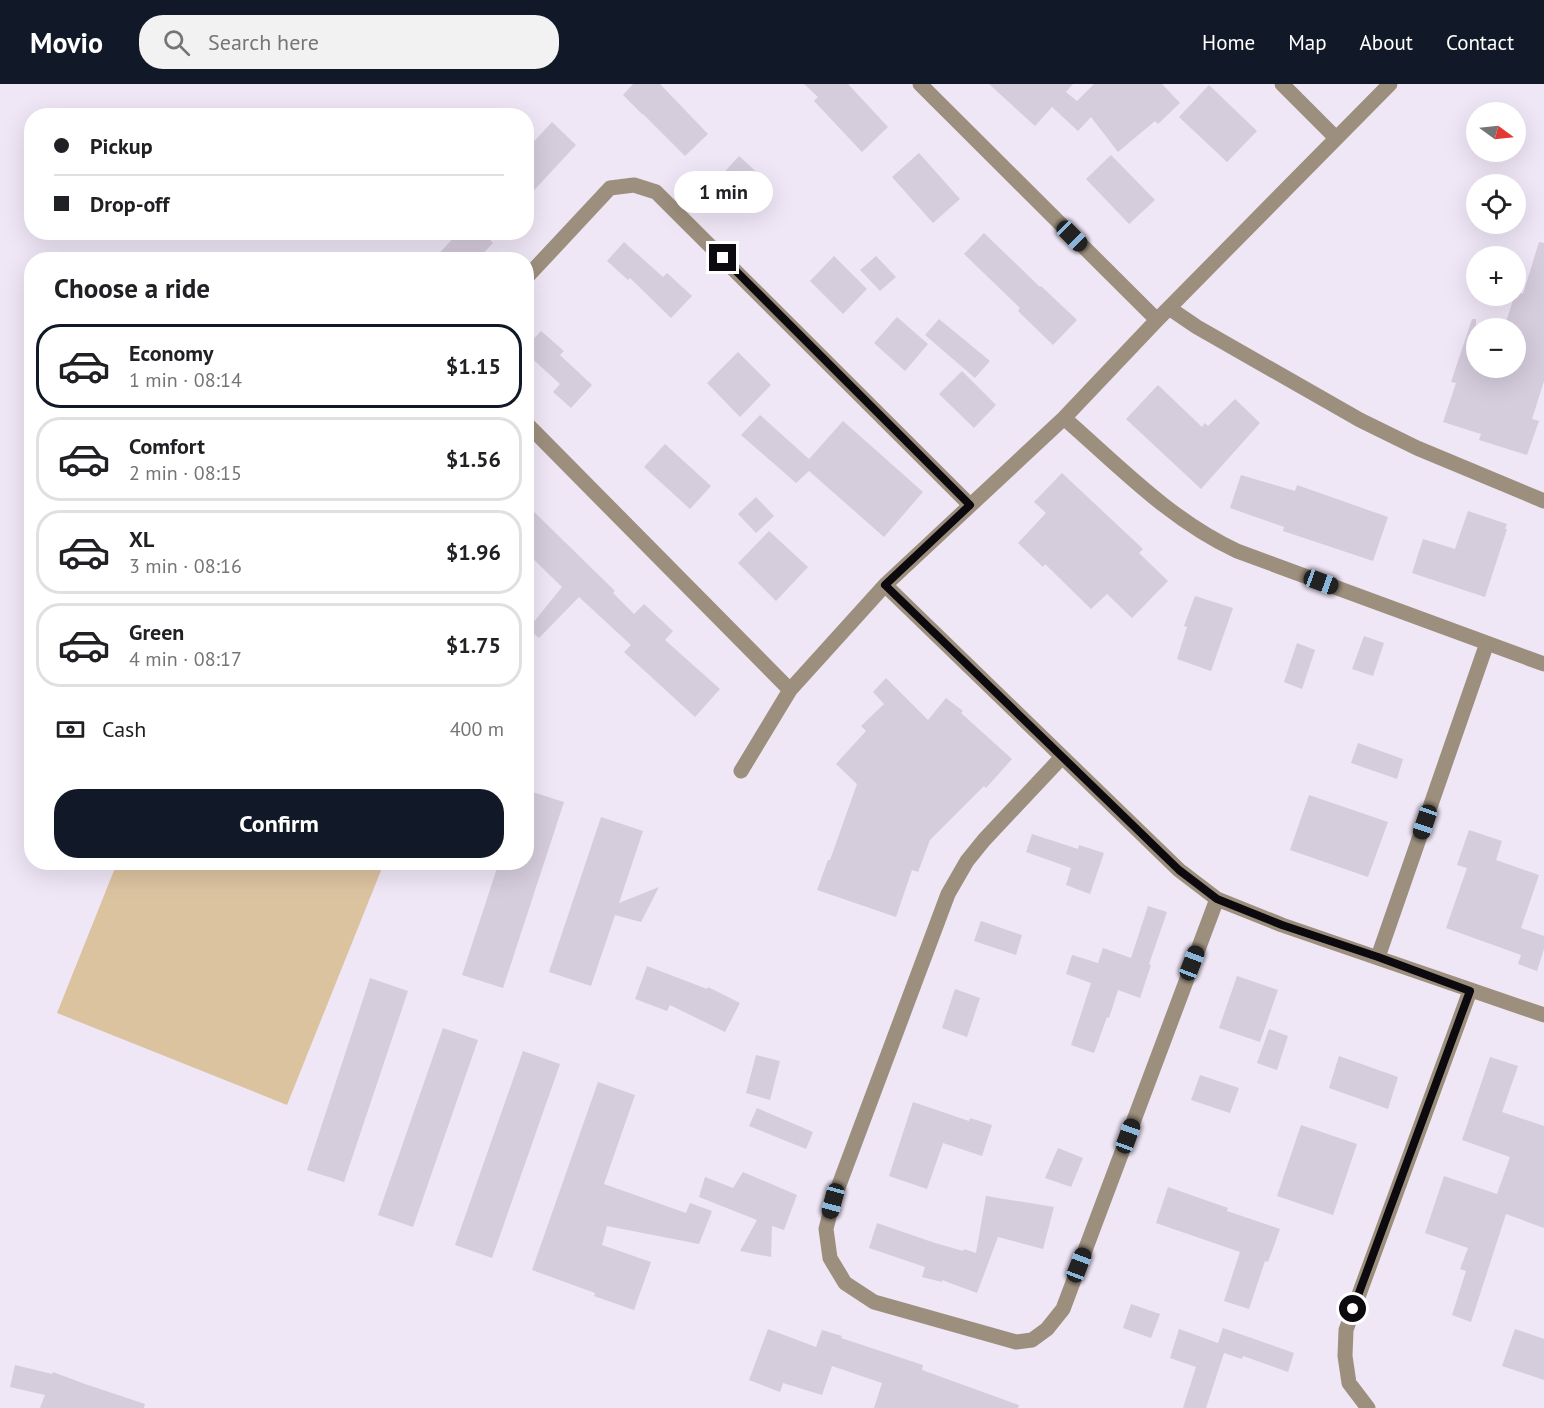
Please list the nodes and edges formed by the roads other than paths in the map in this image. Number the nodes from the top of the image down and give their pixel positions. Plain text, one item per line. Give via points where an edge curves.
1 (920, 84) edge
2 (1282, 84) edge
3 (1390, 84) edge
4 (1336, 138) junction
5 (534, 269) edge
6 (1169, 308) junction
7 (1156, 320) junction
8 (1064, 418) junction
9 (534, 431) edge
10 (1544, 501) edge
11 (970, 505) junction
12 (885, 585) junction
13 (1487, 643) junction
14 (1544, 664) edge
15 (790, 690) junction
16 (1062, 757) junction
17 (741, 771) dead end
18 (1217, 899) junction
19 (1378, 957) junction
20 (1470, 991) junction
21 (1544, 1015) edge
22 (1368, 1408) edge

1 - 7 street
2 - 4 street
3 - 4 street
4 - 6 street
5 - 11 street via 610,188 634,185 656,192
6 - 7 street
6 - 10 street via 1360,420
7 - 8 street
8 - 11 street
8 - 13 street via 1168,510 1216,541
9 - 15 street
11 - 12 street
12 - 15 street
12 - 16 street
13 - 14 street
13 - 19 street
15 - 17 street
16 - 18 street via 1179,870
16 - 18 street via 984,840 948,894 833,1201 826,1229 830,1258 845,1283 874,1302 1016,1342 1032,1340 1047,1329 1063,1309
18 - 19 street
19 - 20 street
20 - 21 street
20 - 22 street via 1346,1330 1349,1383

